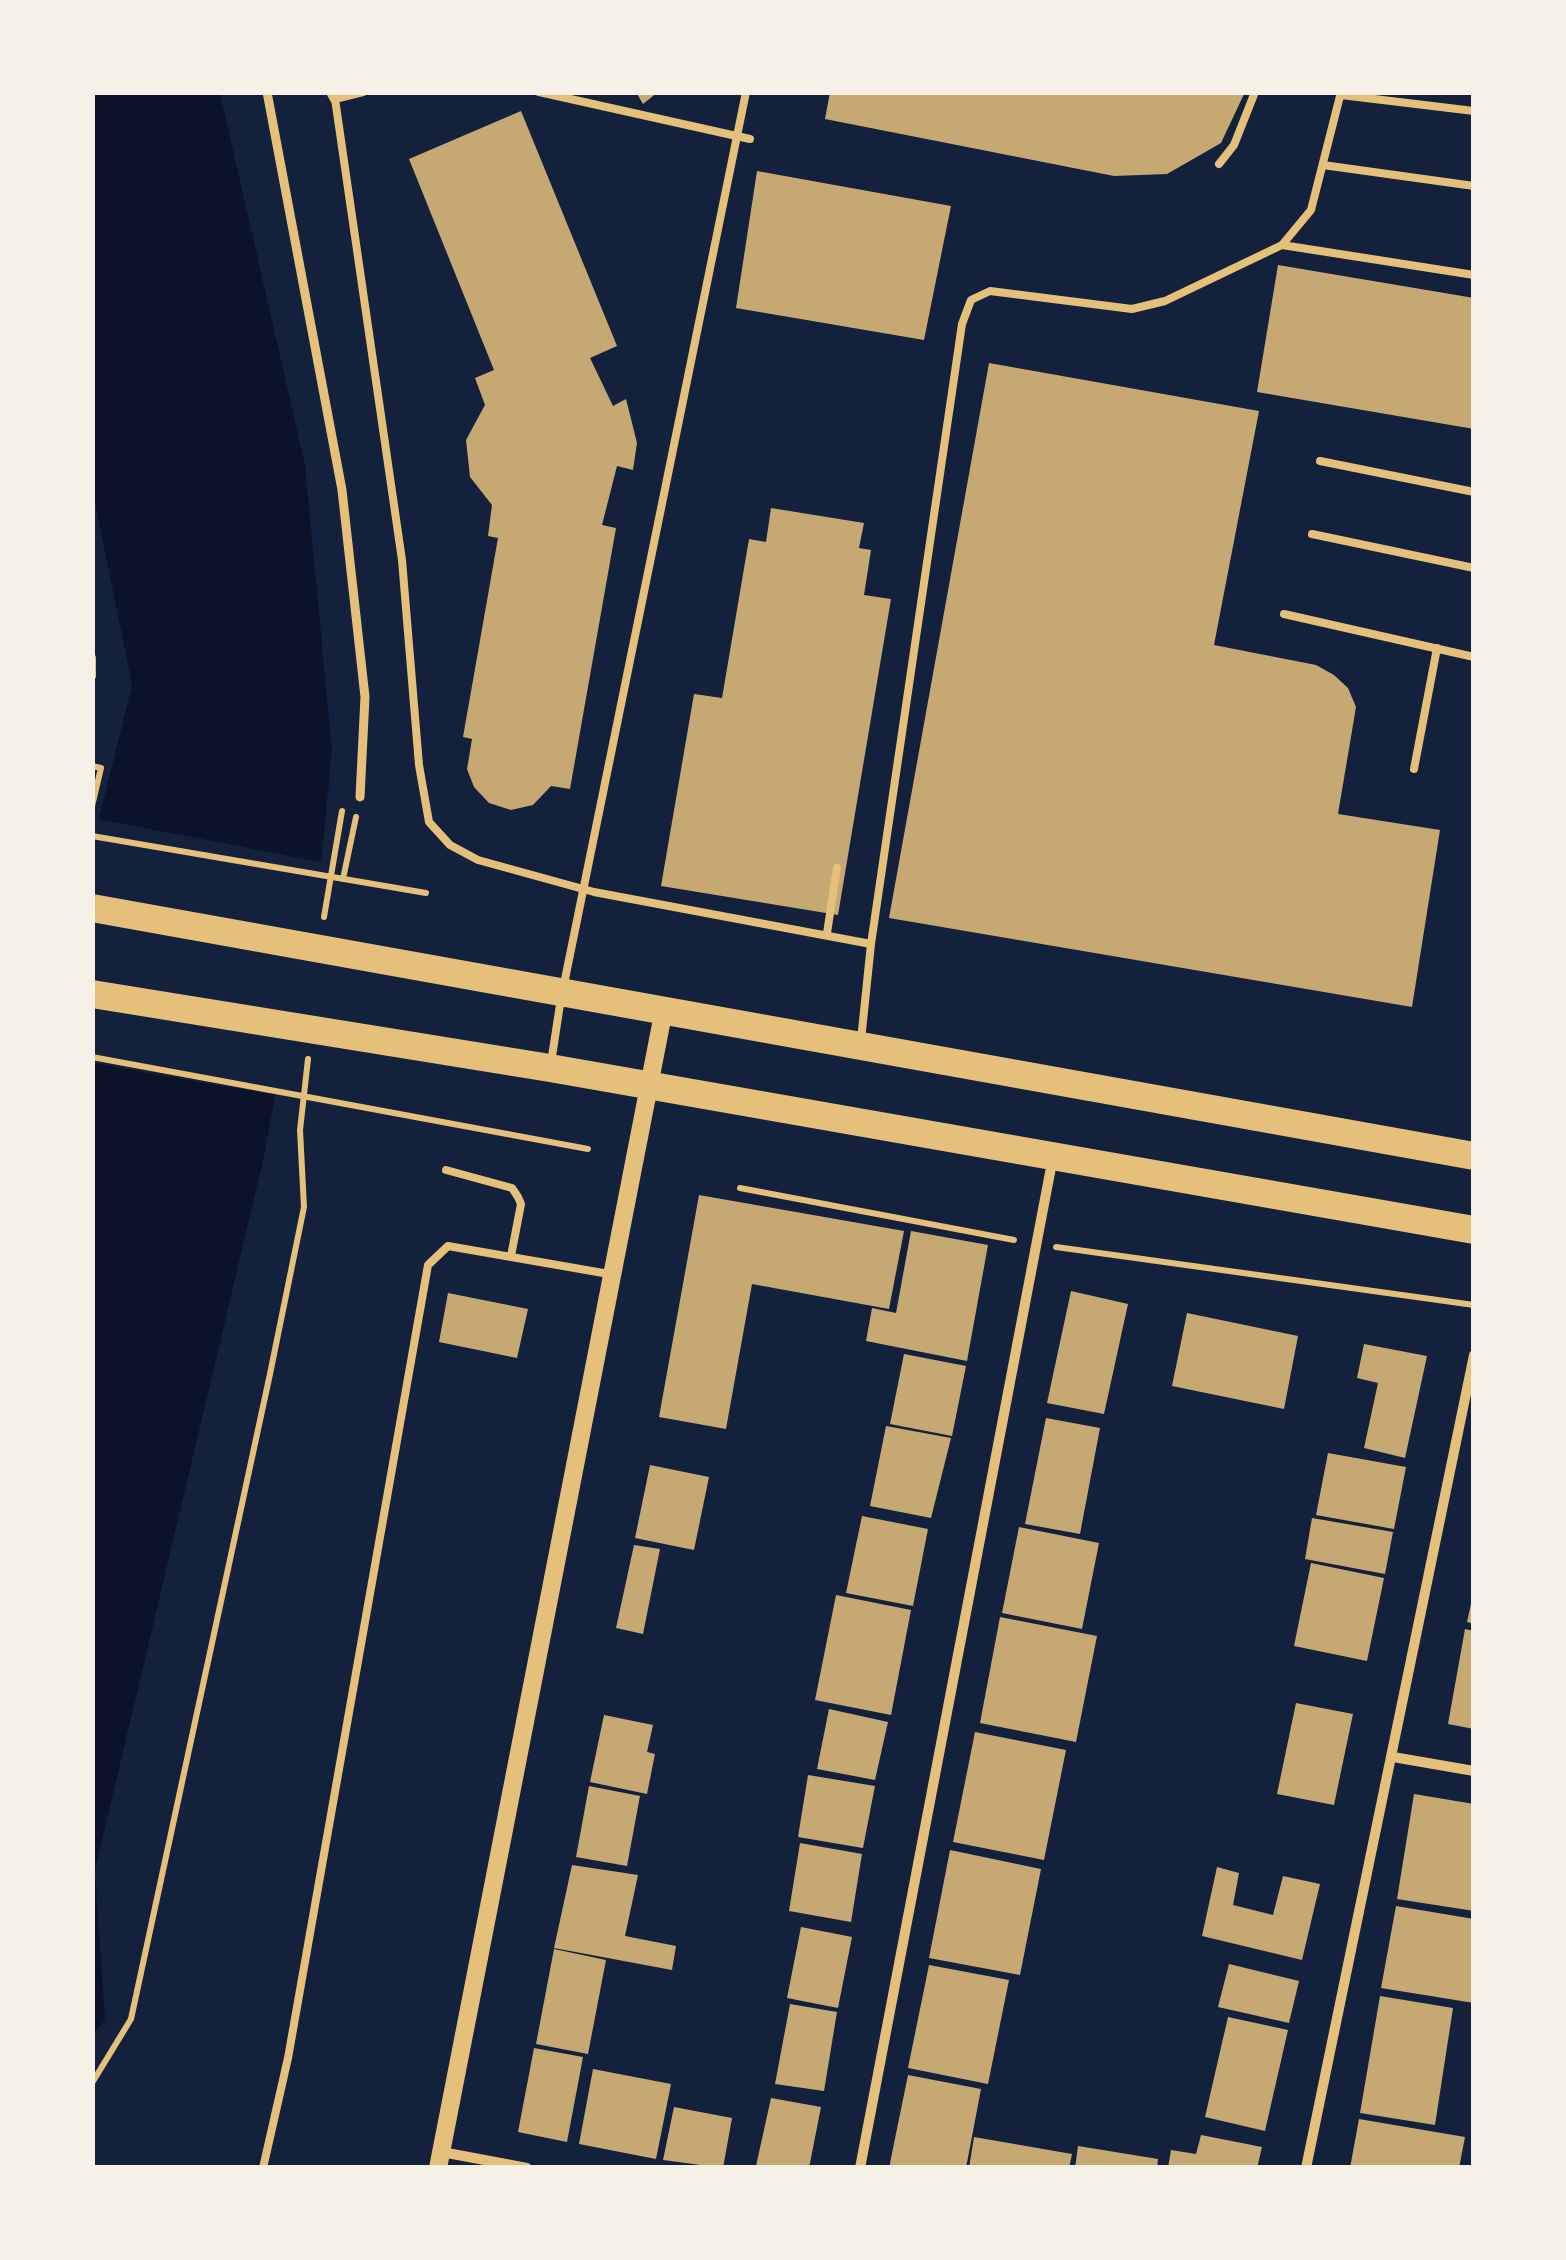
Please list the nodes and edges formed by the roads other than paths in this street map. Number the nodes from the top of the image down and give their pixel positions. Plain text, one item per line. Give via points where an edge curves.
1 (267, 92) edge
2 (363, 92) edge
3 (538, 92) edge
4 (746, 92) edge
5 (1256, 92) edge
6 (1341, 94) edge
7 (333, 96) edge
8 (1474, 110) edge
9 (740, 135) junction
10 (750, 140) dead end
11 (1219, 164) dead end
12 (1323, 166) junction
13 (1474, 186) edge
14 (1282, 245) junction
15 (1474, 275) edge
16 (1320, 461) dead end
17 (1474, 492) edge
18 (1312, 534) dead end
19 (1474, 568) edge
20 (1284, 614) dead end
21 (1437, 648) junction
22 (1474, 657) edge
23 (92, 658) edge
24 (92, 676) edge
25 (1414, 769) dead end
26 (360, 797) road end
27 (837, 868) dead end
28 (584, 890) junction
29 (92, 908) edge
30 (827, 934) junction
31 (871, 944) junction
32 (562, 990) junction
33 (92, 994) edge
34 (664, 1009) junction
35 (860, 1045) junction
36 (550, 1068) junction
37 (649, 1086) junction
38 (1053, 1156) junction
39 (1474, 1156) edge
40 (446, 1170) dead end
41 (1474, 1230) edge
42 (510, 1256) junction
43 (610, 1274) junction
44 (1474, 1354) edge
45 (1393, 1758) junction
46 (1474, 1771) edge
47 (440, 2160) edge
48 (262, 2168) edge
49 (527, 2168) edge
50 (860, 2168) edge
51 (1306, 2168) edge

1 - 26 street via 342,490 363,666
2 - 7 lane
3 - 9 lane
4 - 9 lane
5 - 11 lane via 1234,146
6 - 8 lane
6 - 12 lane
7 - 28 lane via 402,560 429,822 450,845 478,860
9 - 10 lane
9 - 28 lane
12 - 13 lane
12 - 14 lane via 1310,210
14 - 15 lane
14 - 31 lane via 1165,301 1132,309 990,291 971,300 962,324
16 - 17 lane
18 - 19 lane
20 - 21 lane
21 - 22 lane
21 - 25 lane
23 - 24 lane
27 - 30 lane
28 - 30 lane
28 - 32 lane
29 - 32 highway
30 - 31 lane
31 - 35 lane
32 - 34 highway
32 - 36 lane
33 - 36 highway
34 - 35 highway
34 - 37 street
35 - 39 highway
36 - 37 highway
37 - 38 highway
37 - 43 street
38 - 41 highway
38 - 50 street
40 - 42 lane via 512,1188 518,1196 522,1204
42 - 43 lane
42 - 48 lane via 448,1246 428,1265 288,2058
43 - 47 street
44 - 45 street
45 - 46 street
45 - 51 street
47 - 49 street

